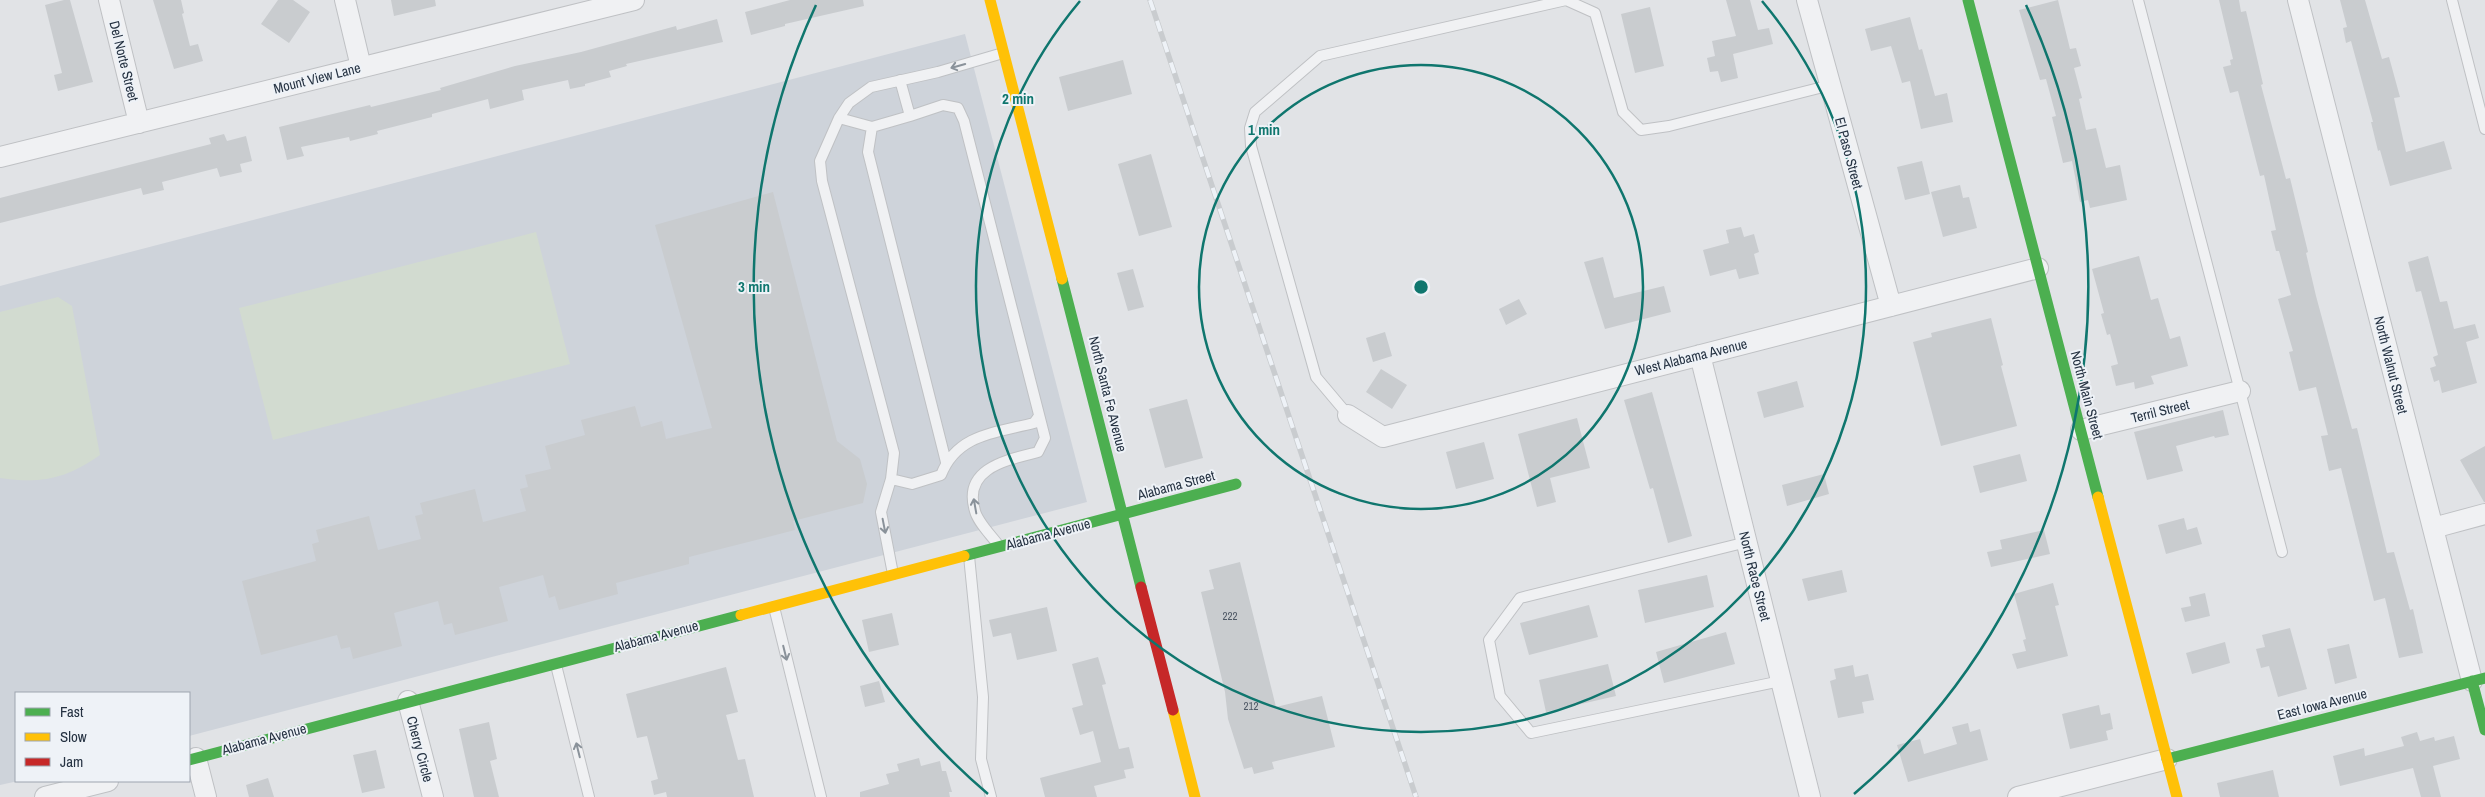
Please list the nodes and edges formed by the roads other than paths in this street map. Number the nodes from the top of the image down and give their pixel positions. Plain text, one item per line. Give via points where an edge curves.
1 (109, 0) edge
2 (345, 0) edge
3 (634, 0) edge
4 (990, 0) edge
5 (1807, 0) edge
6 (1968, 0) edge
7 (2138, 0) edge
8 (2298, 0) edge
9 (2452, 0) edge
10 (1005, 52) junction
11 (362, 67) junction
12 (900, 80) junction
13 (1830, 85) junction
14 (910, 116) junction
15 (839, 118) junction
16 (139, 122) junction
17 (872, 127) junction
18 (2485, 128) edge
19 (0, 157) edge
20 (2038, 268) junction
21 (1891, 306) junction
22 (1700, 355) junction
23 (2240, 391) junction
24 (1348, 415) joint
25 (1039, 416) junction
26 (2081, 430) junction
27 (946, 462) junction
28 (891, 479) junction
29 (1236, 484) dead end
30 (2485, 514) edge
31 (1124, 515) junction
32 (2433, 528) junction
33 (1747, 542) junction
34 (1000, 547) junction
35 (2282, 552) dead end
36 (968, 555) junction
37 (893, 575) junction
38 (773, 606) junction
39 (556, 662) junction
40 (2479, 679) edge
41 (1781, 681) junction
42 (408, 701) junction
43 (2485, 730) edge
44 (192, 759) edge
45 (2167, 759) junction
46 (104, 782) edge
47 (45, 797) edge
48 (206, 797) edge
49 (433, 797) edge
50 (589, 797) edge
51 (821, 797) edge
52 (991, 797) edge
53 (1195, 797) edge
54 (1810, 797) edge
55 (2018, 797) edge
56 (2177, 797) edge

1 - 16 street, Del Norte Street
2 - 11 street
3 - 11 street, Mount View Lane
4 - 10 main road, North Santa Fe Avenue
5 - 13 street, El Paso Street
6 - 20 main road, North Main Street
7 - 23 lane
8 - 32 street, North Walnut Street
9 - 18 lane
10 -> 12 lane
10 - 31 main road, North Santa Fe Avenue
11 - 16 street, Mount View Lane
12 - 14 lane
12 - 15 lane via 871,86 849,103
13 - 21 street, El Paso Street
13 - 24 lane via 1669,126 1641,130 1623,112 1595,13 1566,0 1320,56 1255,112 1250,128 1251,146 1316,377
14 - 17 lane
14 - 25 lane via 942,105 958,108 964,121
15 - 17 lane
15 - 28 lane via 820,161 822,181 894,453
16 - 19 street, Mount View Lane
17 - 27 lane via 868,152
20 - 21 street, West Alabama Avenue
20 - 26 main road, North Main Street
21 - 22 street, West Alabama Avenue
22 - 24 street, West Alabama Avenue via 1383,437
22 - 33 street, North Race Street
23 - 26 street, Terril Street
23 - 35 lane
25 - 27 lane via 1034,423 976,438 959,447
34 -> 25 lane via 975,512 973,495 980,474 1001,461 1038,452 1045,438
26 - 45 main road, North Main Street
27 - 28 lane via 941,476 912,484
28 -> 37 lane via 882,512
29 - 31 main road, Alabama Street
30 - 32 street
31 - 34 main road, Alabama Avenue
31 - 53 main road, North Santa Fe Avenue
32 - 40 street, North Walnut Street
33 - 41 street, North Race Street
33 - 41 lane via 1520,598 1489,640 1500,696 1531,733
34 - 36 main road, Alabama Avenue
36 - 37 main road, Alabama Avenue
36 - 52 lane via 983,697 981,759
37 - 38 main road, Alabama Avenue
38 - 39 main road, Alabama Avenue
38 -> 51 lane
39 - 42 main road, Alabama Avenue
50 -> 39 lane
40 - 43 main road, North Walnut Street
40 - 45 main road, East Iowa Avenue
41 - 54 street, North Race Street
42 - 44 main road, Alabama Avenue
42 - 49 street, Cherry Circle
44 - 48 street
45 - 55 street
45 - 56 main road, North Main Street
46 - 47 street

